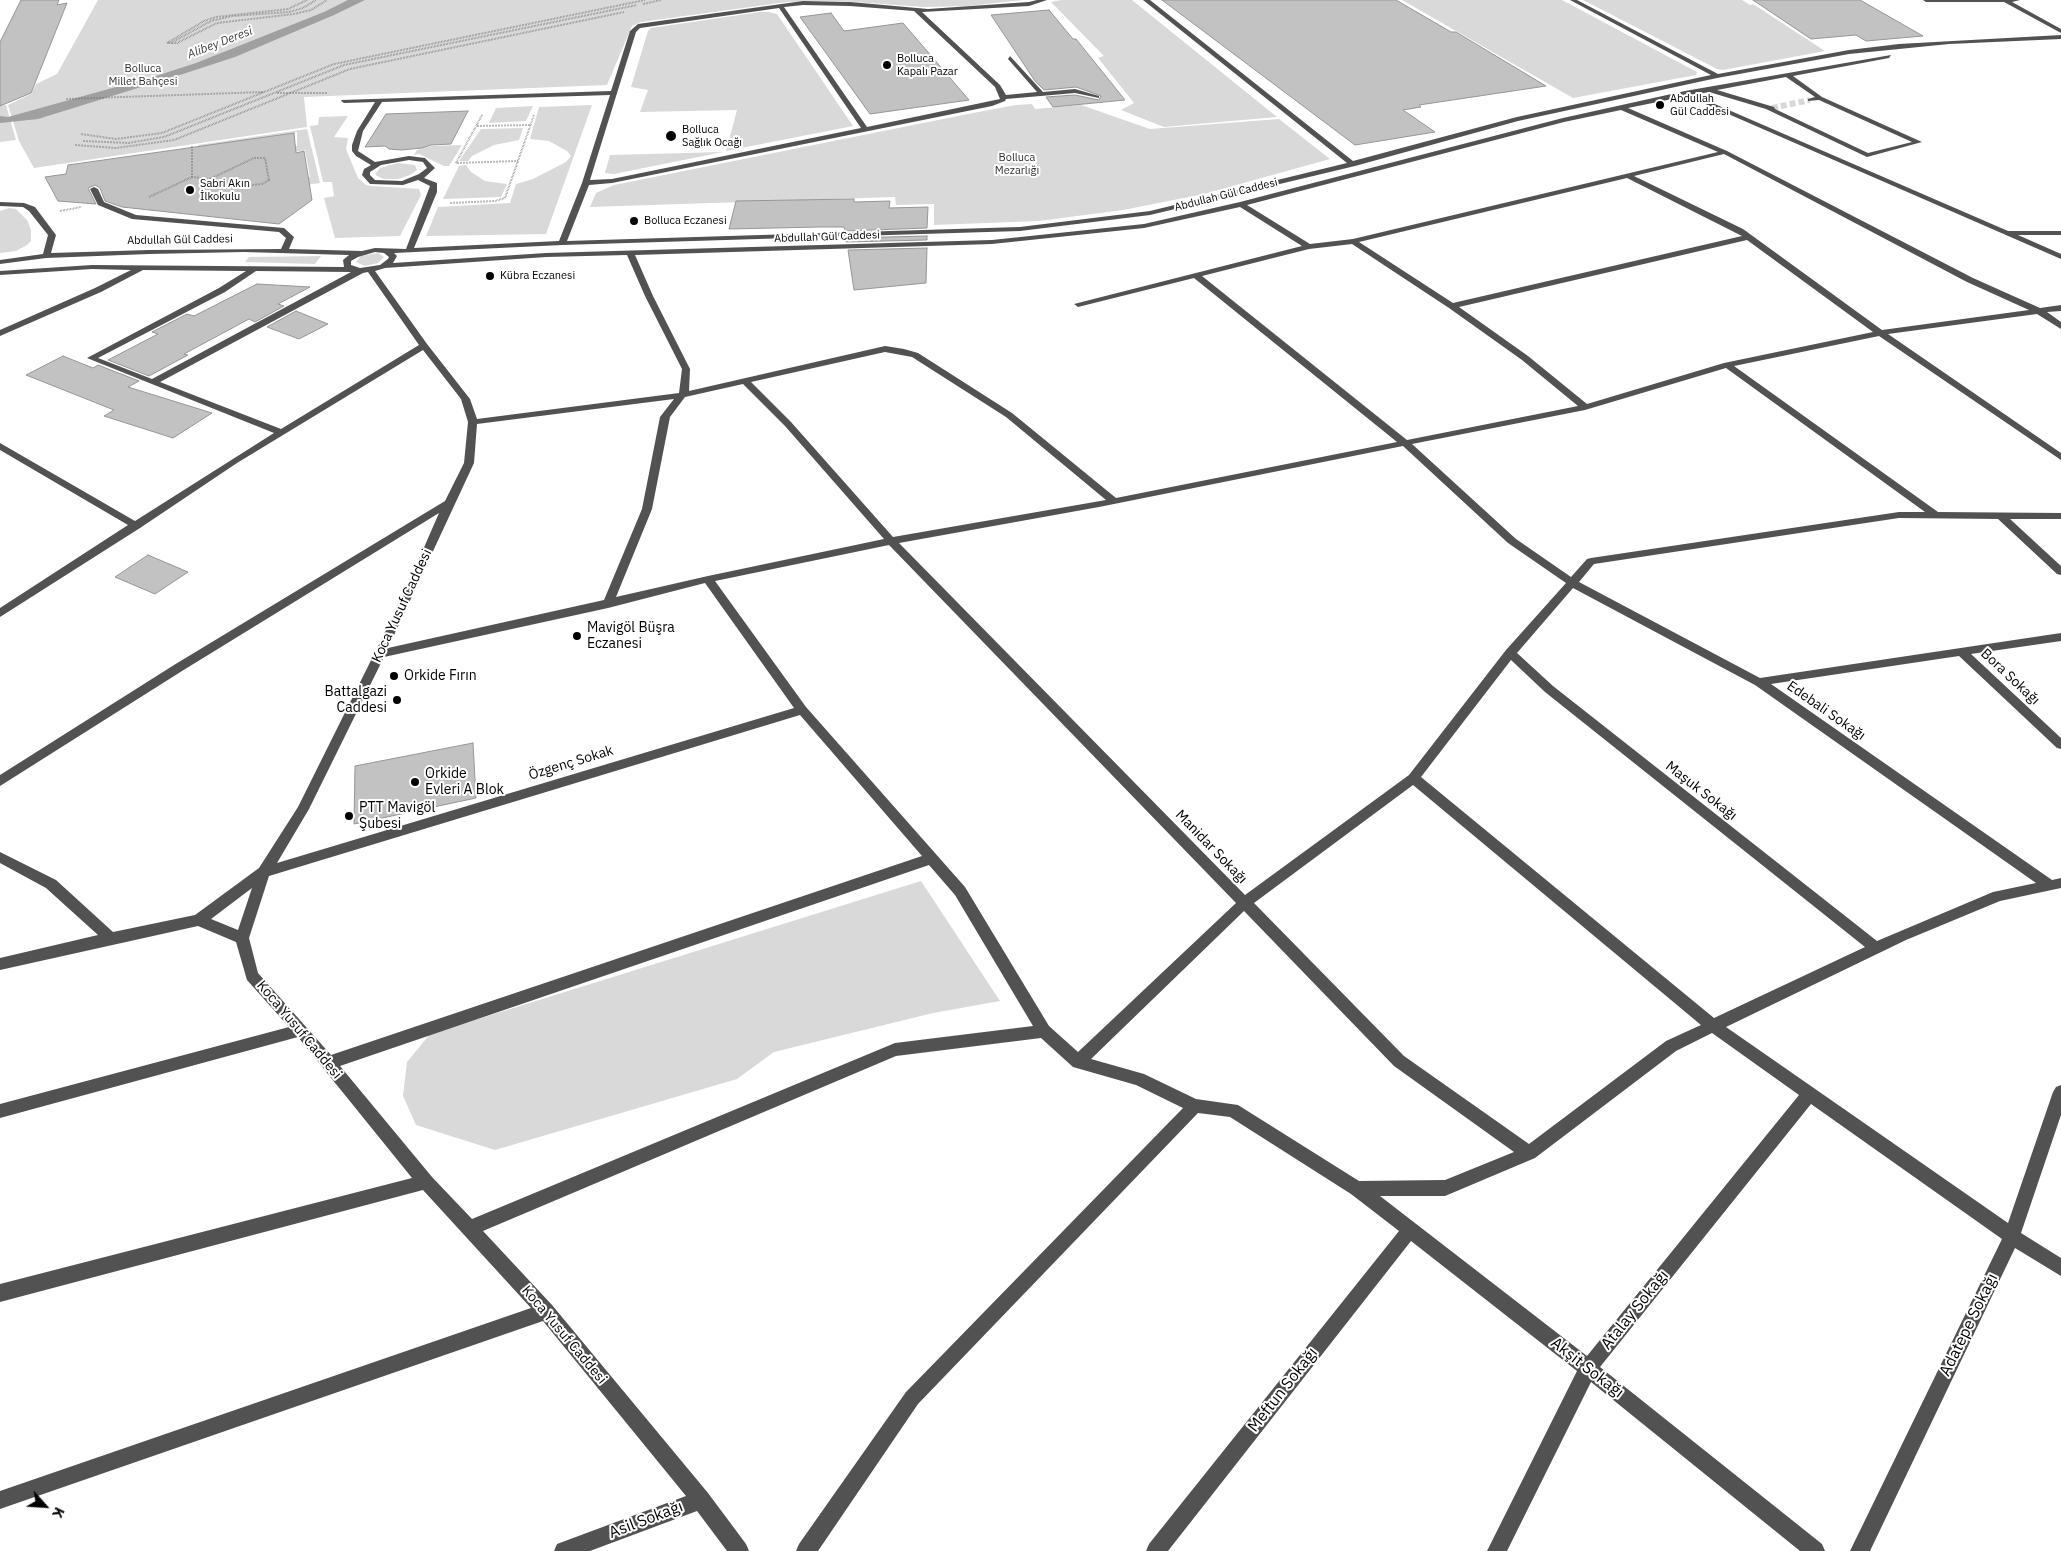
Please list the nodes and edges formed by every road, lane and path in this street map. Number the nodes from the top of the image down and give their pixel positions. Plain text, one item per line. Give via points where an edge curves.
1 (307, 0) edge
2 (316, 0) edge
3 (327, 0) edge
4 (645, 0) edge
5 (661, 0) edge
6 (1044, 0) edge
7 (1146, 0) edge
8 (1573, 0) edge
9 (2006, 0) edge
10 (2017, 0) edge
11 (1927, 1) edge
12 (780, 6) junction
13 (916, 10) junction
14 (627, 11) dead end
15 (2061, 31) edge
16 (2061, 37) edge
17 (171, 43) junction
18 (2061, 44) edge
19 (1920, 52) dead end
20 (1893, 56) dead end
21 (1010, 58) dead end
22 (1786, 74) junction
23 (1717, 76) junction
24 (1671, 86) junction
25 (1708, 89) junction
26 (266, 92) junction
27 (276, 93) junction
28 (615, 93) junction
29 (289, 94) junction
30 (1042, 94) junction
31 (1687, 94) junction
32 (540, 95) junction
33 (1003, 97) junction
34 (1097, 97) dead end
35 (1820, 98) junction
36 (66, 99) dead end
37 (380, 100) junction
38 (1810, 100) tunnel mouth
39 (344, 102) dead end
40 (1622, 108) junction
41 (530, 125) junction
42 (865, 129) junction
43 (81, 134) dead end
44 (92, 137) junction
45 (83, 141) junction
46 (192, 146) dead end
47 (1725, 152) junction
48 (518, 161) junction
49 (1352, 164) junction
50 (375, 165) junction
51 (1628, 175) junction
52 (192, 177) junction
53 (419, 178) junction
54 (209, 180) junction
55 (586, 183) junction
56 (94, 189) dead end
57 (100, 202) junction
58 (428, 203) junction
59 (0, 204) edge
60 (1241, 204) junction
61 (119, 212) junction
62 (38, 216) junction
63 (2004, 232) junction
64 (2061, 233) edge
65 (1749, 237) junction
66 (1353, 241) junction
67 (562, 243) junction
68 (1309, 247) junction
69 (284, 251) junction
70 (387, 251) junction
71 (409, 251) junction
72 (361, 252) junction
73 (630, 253) junction
74 (46, 256) junction
75 (2061, 257) edge
76 (0, 262) edge
77 (142, 268) junction
78 (367, 269) junction
79 (253, 270) junction
80 (0, 273) edge
81 (1196, 275) junction
82 (1078, 304) dead end
83 (1452, 306) junction
84 (2061, 308) edge
85 (2039, 310) junction
86 (2061, 326) edge
87 (0, 333) edge
88 (1880, 333) junction
89 (424, 346) junction
90 (1726, 365) junction
91 (745, 381) junction
92 (153, 382) junction
93 (681, 396) junction
94 (1584, 407) junction
95 (473, 422) junction
96 (281, 432) junction
97 (1405, 443) junction
98 (0, 446) edge
99 (2061, 456) edge
100 (1114, 501) junction
101 (449, 503) junction
102 (1937, 516) junction
103 (2061, 516) edge
104 (2002, 517) junction
105 (136, 526) junction
106 (891, 540) junction
107 (2061, 572) edge
108 (708, 579) junction
109 (1573, 583) junction
110 (608, 604) junction
111 (0, 613) edge
112 (2061, 637) edge
113 (1961, 651) junction
114 (1510, 653) junction
115 (379, 654) junction
116 (1759, 682) junction
117 (802, 710) junction
118 (2061, 745) edge
119 (1414, 778) junction
120 (0, 781) edge
121 (0, 856) edge
122 (930, 859) junction
123 (264, 872) junction
124 (2054, 884) edge
125 (1244, 903) junction
126 (199, 920) junction
127 (111, 938) junction
128 (242, 938) junction
129 (1876, 948) junction
130 (0, 964) edge
131 (1713, 1026) junction
132 (301, 1030) junction
133 (1044, 1031) junction
134 (1078, 1062) junction
135 (328, 1063) junction
136 (2061, 1092) edge
137 (1810, 1094) junction
138 (1195, 1106) junction
139 (0, 1111) edge
140 (1529, 1153) junction
141 (426, 1182) junction
142 (1357, 1189) junction
143 (471, 1228) junction
144 (1410, 1230) junction
145 (2012, 1236) junction
146 (2061, 1268) edge
147 (0, 1293) edge
148 (546, 1312) junction
149 (1588, 1368) junction
150 (0, 1500) edge
151 (700, 1500) junction
152 (564, 1551) edge
153 (739, 1551) edge
154 (806, 1551) edge
155 (1156, 1551) edge
156 (1497, 1551) edge
157 (1815, 1551) edge
158 (1860, 1551) edge

1 - 17 path via 288,9 216,17 167,43
2 - 17 path via 289,12 232,16 211,21
3 - 17 path via 311,10 294,14 217,23 177,44
4 - 26 path via 344,62
5 - 27 path via 344,65
6 - 13 street via 956,10
7 - 49 street
8 - 23 street
9 - 10 street
9 - 11 street
9 - 15 street
12 - 13 street via 826,3
12 - 28 street via 638,26
12 - 42 street
13 - 33 street via 998,86
14 - 29 path via 350,69
16 - 23 street, Abdullah Gül Caddesi via 1899,46
18 - 19 street
20 - 22 street, Abdullah Gül Caddesi
21 - 30 street
22 - 25 street, Abdullah Gül Caddesi
22 - 35 street
23 - 24 street, Abdullah Gül Caddesi
24 - 31 street
24 - 49 street, Abdullah Gül Caddesi via 1527,116
25 - 31 street, Abdullah Gül Caddesi
25 - 35 street via 1770,108 1867,156 1919,142
26 - 27 path
26 - 36 path
26 - 44 path via 162,133 116,139
27 - 29 path
27 - 45 path via 164,137 128,143
28 - 32 street
28 - 55 street
29 - 45 path via 174,140 116,148 75,145
30 - 33 street
30 - 34 street via 1075,91
31 - 40 street, Abdullah Gül Caddesi
31 - 63 street
32 - 37 street
32 - 41 path
33 - 42 street via 1003,100 992,104
35 - 38 street
37 - 39 street
37 - 50 street via 360,131 354,150
40 - 47 street
40 - 60 street, Abdullah Gül Caddesi via 1563,120
41 - 48 path
41 - 48 path via 477,126 456,163
42 - 55 street via 622,179
43 - 44 path
44 - 45 path
46 - 52 path
47 - 51 street
47 - 85 street via 1970,280
48 - 58 path via 502,200
49 - 67 street, Abdullah Gül Caddesi via 1150,213 1020,229
50 - 53 street via 366,176 373,182 392,184
50 - 53 street via 399,158 425,160 431,168
51 - 65 street
51 - 66 street
52 - 54 path
52 - 61 path
53 - 58 street via 434,185
54 - 54 path via 262,184 269,180 265,158 254,158
55 - 67 street
56 - 57 street
57 - 61 street
57 - 62 path
58 - 71 street
59 - 62 street via 24,205
60 - 68 street
60 - 73 street, Abdullah Gül Caddesi via 1144,226 1033,239 905,246
61 - 69 street via 135,217 281,230 290,237
62 - 74 street via 52,235
63 - 64 street
63 - 75 street
65 - 83 street
65 - 88 street
66 - 68 street
66 - 83 street
67 - 71 street, Abdullah Gül Caddesi
68 - 81 street
69 - 72 street, Abdullah Gül Caddesi
69 - 74 street, Abdullah Gül Caddesi
70 - 71 street, Abdullah Gül Caddesi
70 - 72 street, Abdullah Gül Caddesi
70 - 78 street via 393,256 392,260
72 - 78 street via 348,260 347,266
73 - 78 street, Abdullah Gül Caddesi via 546,255
73 - 93 street via 686,368
74 - 76 street, Abdullah Gül Caddesi
77 - 79 street, Abdullah Gül Caddesi
77 - 80 street, Abdullah Gül Caddesi via 58,268
77 - 87 street
78 - 79 street, Abdullah Gül Caddesi
78 - 89 street, Koca Yusuf Caddesi
78 - 92 street
79 - 92 street via 222,290 90,358
81 - 82 street
81 - 97 street, Edebali Sokağı
83 - 94 street via 1526,358
84 - 85 street
85 - 86 street
85 - 88 street
88 - 90 street
88 - 99 street
89 - 95 street, Koca Yusuf Caddesi via 465,400
89 - 96 street
90 - 94 street
90 - 102 street
91 - 93 street
91 - 100 street via 884,349 915,355 1008,416
91 - 106 street, Manidar Sokağı via 788,424
92 - 96 street
93 - 95 street
93 - 110 street via 665,417 647,509
94 - 97 street
95 - 101 street, Koca Yusuf Caddesi via 469,463
96 - 105 street
97 - 100 street
97 - 109 street, Edebali Sokağı via 1512,541
98 - 105 street
100 - 106 street
101 - 115 street, Koca Yusuf Caddesi
101 - 120 street
102 - 104 street
102 - 109 street via 1899,515 1591,562
103 - 104 street
104 - 107 street
105 - 111 street
106 - 108 street
106 - 125 street, Manidar Sokağı
108 - 110 street
108 - 117 street
109 - 114 street
109 - 116 street, Edebali Sokağı
110 - 115 street
112 - 113 street
113 - 116 street
113 - 118 street, Bora Sokağı
114 - 119 street
114 - 129 street, Maşuk Sokağı via 1549,689
115 - 123 street, Koca Yusuf Caddesi via 303,809
116 - 124 street, Edebali Sokağı
117 - 122 street
117 - 123 street, Özgenç Sokak
119 - 125 street
119 - 131 street
121 - 127 street via 50,884
122 - 133 street via 960,891
122 - 135 street
123 - 126 street
123 - 128 street, Koca Yusuf Caddesi
124 - 129 street via 1998,896
125 - 134 street
125 - 140 street, Manidar Sokağı via 1399,1061
126 - 127 street
126 - 128 street
127 - 130 street
128 - 132 street, Koca Yusuf Caddesi via 252,976
129 - 131 street
131 - 137 street
131 - 140 street via 1671,1046
132 - 135 street, Koca Yusuf Caddesi
132 - 139 street
133 - 134 street
133 - 143 street via 895,1050
134 - 138 street, Akşit Sokağı via 1139,1079
135 - 141 street, Koca Yusuf Caddesi
136 - 145 street, Adatepe Sokağı
137 - 145 street
137 - 149 street, Atalay Sokağı
138 - 142 street, Akşit Sokağı via 1233,1110
138 - 154 street via 912,1398
140 - 142 street via 1445,1188
141 - 143 street, Koca Yusuf Caddesi
141 - 147 street
142 - 144 street, Akşit Sokağı
143 - 148 street, Koca Yusuf Caddesi
144 - 149 street, Akşit Sokağı
144 - 155 street, Meftun Sokağı
145 - 146 street
145 - 158 street, Adatepe Sokağı
148 - 150 street
148 - 151 street, Koca Yusuf Caddesi
149 - 156 street, Atalay Sokağı
149 - 157 street, Akşit Sokağı
151 - 152 street, Asil Sokağı
151 - 153 street, Koca Yusuf Caddesi

